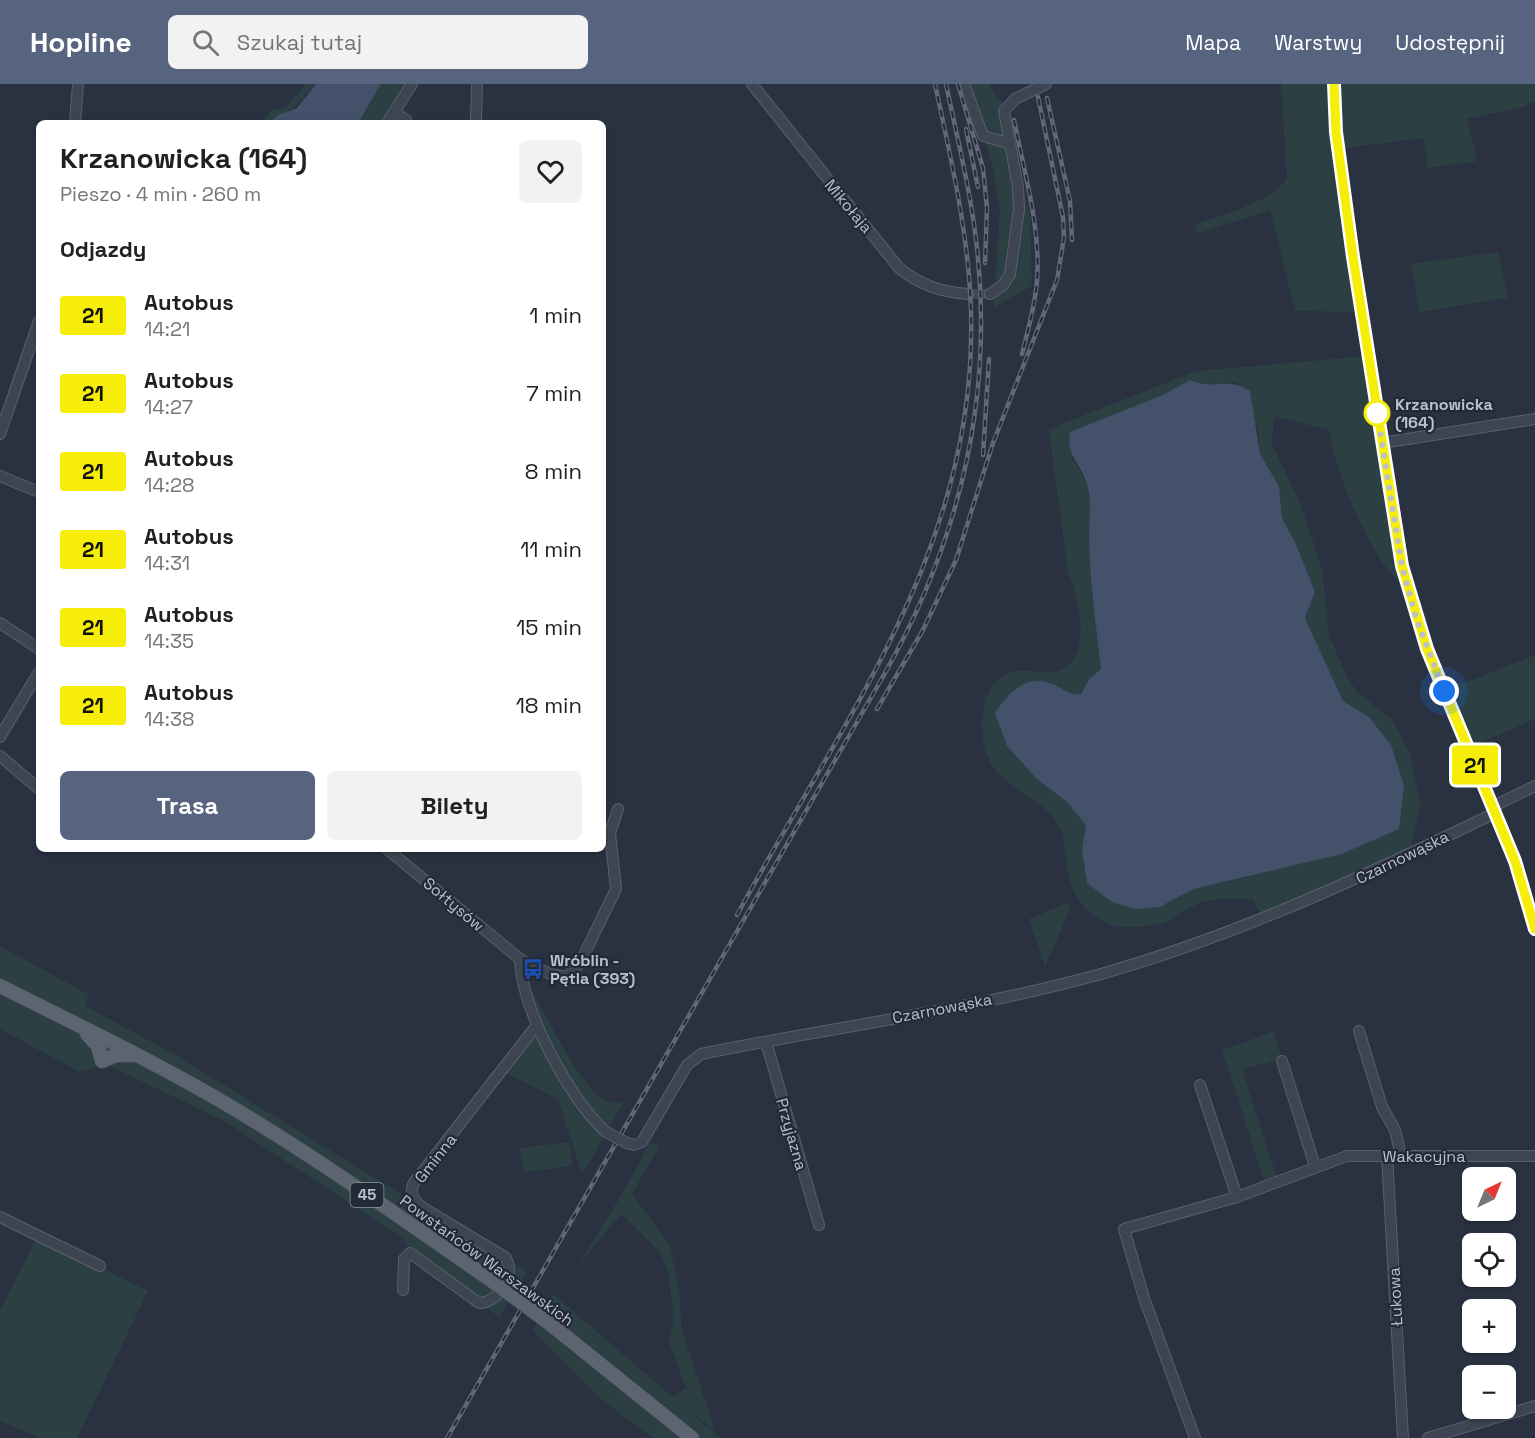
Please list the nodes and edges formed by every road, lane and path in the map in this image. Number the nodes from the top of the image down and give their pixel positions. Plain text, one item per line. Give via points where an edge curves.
1 (78, 84) edge
2 (412, 84) edge
3 (477, 84) edge
4 (752, 84) edge
5 (964, 84) edge
6 (1046, 84) edge
7 (1334, 84) edge
8 (394, 112) junction
9 (75, 120) edge
10 (389, 120) edge
11 (406, 120) edge
12 (476, 120) edge
13 (1008, 143) junction
14 (968, 294) tunnel mouth
15 (990, 294) dead end
16 (36, 330) edge
17 (1535, 419) edge
18 (0, 434) edge
19 (1382, 444) junction
20 (0, 476) edge
21 (36, 491) edge
22 (0, 623) edge
23 (36, 647) edge
24 (36, 677) edge
25 (0, 737) edge
26 (0, 756) edge
27 (36, 786) edge
28 (1535, 786) edge
29 (618, 808) dead end
30 (1494, 810) junction
31 (391, 852) edge
32 (1535, 929) edge
33 (520, 959) junction
34 (0, 986) edge
35 (76, 1024) junction
36 (537, 1025) junction
37 (1359, 1031) dead end
38 (766, 1042) junction
39 (138, 1056) junction
40 (1282, 1060) dead end
41 (1200, 1085) dead end
42 (1387, 1156) junction
43 (1401, 1156) junction
44 (1535, 1156) edge
45 (1315, 1166) junction
46 (1236, 1197) junction
47 (0, 1217) edge
48 (819, 1225) dead end
49 (100, 1266) dead end
50 (404, 1290) dead end
51 (1535, 1406) edge
52 (692, 1438) edge
53 (1195, 1438) edge
54 (1404, 1438) edge
55 (1428, 1438) edge

1 - 9 street
2 - 8 street
3 - 12 street
4 - 14 street, Mikołaja via 899,268 924,285
5 - 13 street via 983,136
6 - 13 street via 1016,99 1004,111
7 - 19 street via 1340,166
8 - 10 street
8 - 11 street
13 - 15 street via 1019,209 1010,274
16 - 18 street
17 - 19 street
19 - 30 street via 1399,551 1416,618
20 - 21 street
22 - 23 street
24 - 25 street
26 - 27 street
28 - 30 street, Czarnowąska
29 - 33 street, Sołtysów via 610,833 616,889 580,963 567,977 550,974
30 - 32 street via 1522,880
30 - 38 street, Czarnowąska via 1310,900 1200,942 1102,973 964,1005
31 - 33 street, Sołtysów
33 - 36 street, Czarnowąska
34 - 35 main road, Powstańców Warszawskich / 45
35 - 39 main road, Powstańców Warszawskich / 45
35 - 39 main road via 98,1046 102,1061 126,1054
36 - 38 street, Czarnowąska, bridge via 579,1103 606,1132 634,1146 642,1142 692,1059
36 - 50 street, Gminna via 411,1191 420,1206 506,1258 510,1267 508,1279 495,1298 478,1303 410,1253 403,1265
37 - 43 street
38 - 48 street, Przyjazna
39 - 52 main road, Powstańców Warszawskich / 45, bridge via 237,1111 367,1194 549,1323
40 - 45 street
41 - 46 street
42 - 43 street, Wakacyjna
42 - 45 street, Wakacyjna via 1347,1156
42 - 54 street, Łukowa
43 - 44 street, Wakacyjna
45 - 46 street, Wakacyjna
46 - 53 street, Wakacyjna via 1124,1229 1144,1298
47 - 49 street
51 - 55 street

